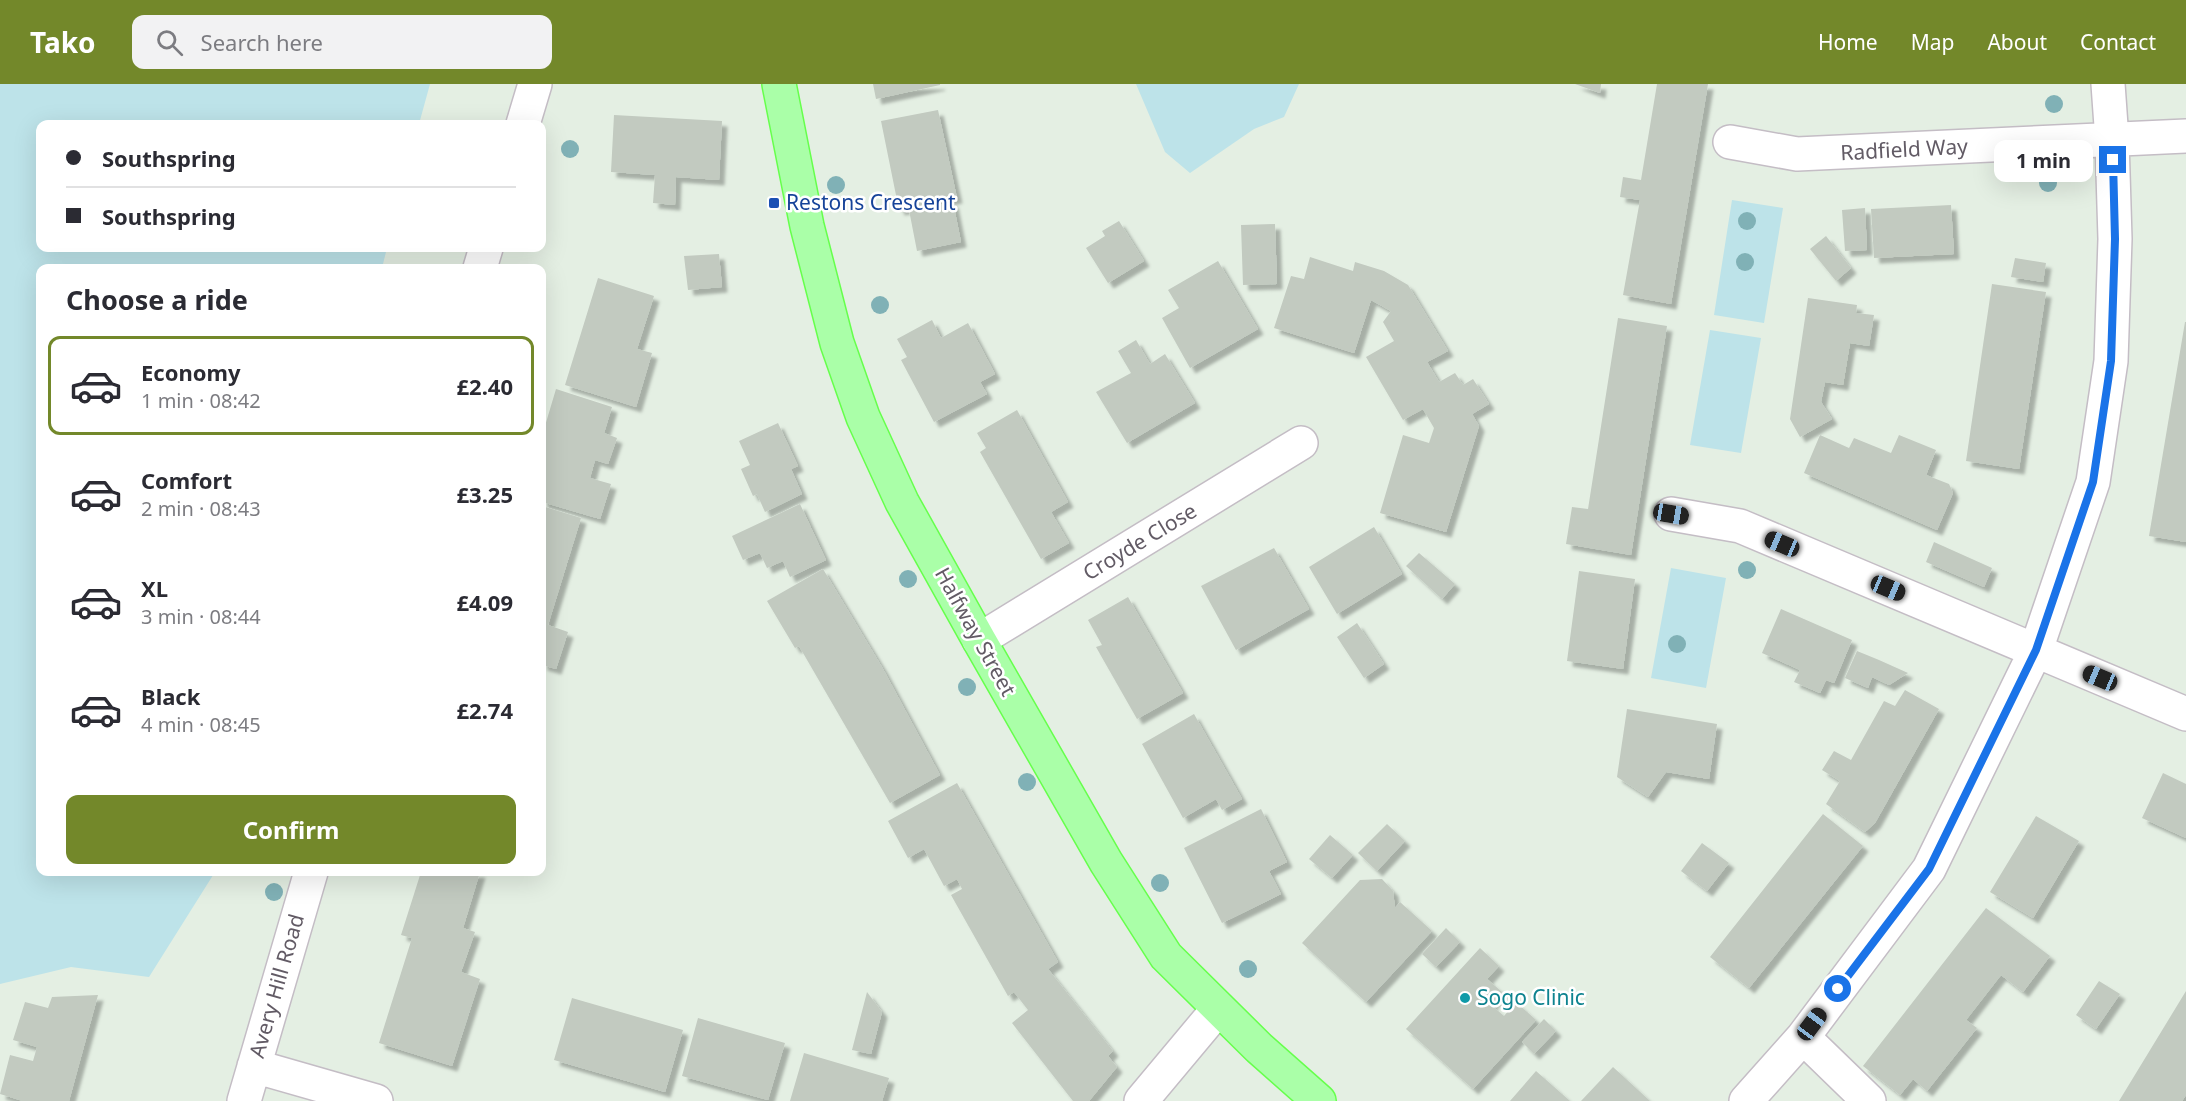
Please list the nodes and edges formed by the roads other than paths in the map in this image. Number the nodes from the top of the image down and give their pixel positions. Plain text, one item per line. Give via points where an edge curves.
1 (535, 84) edge
2 (779, 84) edge
3 (2108, 84) edge
4 (523, 120) edge
5 (2186, 136) edge
6 (2112, 140) junction
7 (1730, 142) dead end
8 (1301, 443) dead end
9 (1671, 514) dead end
10 (978, 640) junction
11 (2036, 650) junction
12 (2186, 714) edge
13 (309, 876) edge
14 (1218, 1009) junction
15 (1803, 1037) junction
16 (254, 1066) junction
17 (244, 1101) edge
18 (376, 1101) edge
19 (1141, 1101) edge
20 (1318, 1101) edge
21 (1746, 1101) edge
22 (1869, 1101) edge

1 - 4 street
2 - 10 main road, Halfway Street via 807,226 837,344 863,417 902,502
3 - 6 street
5 - 6 street, Radfield Way
6 - 7 street, Radfield Way via 1797,154
6 - 11 street via 2115,239 2111,361 2093,482
8 - 10 street, Croyde Close
9 - 11 street via 1740,526
10 - 14 main road, Halfway Street via 1106,862 1166,956
11 - 12 street
11 - 15 street via 1929,869
13 - 16 street, Avery Hill Road
14 - 19 street
14 - 20 main road, Halfway Street
15 - 21 street
15 - 22 street
16 - 17 street, Avery Hill Road
16 - 18 street

